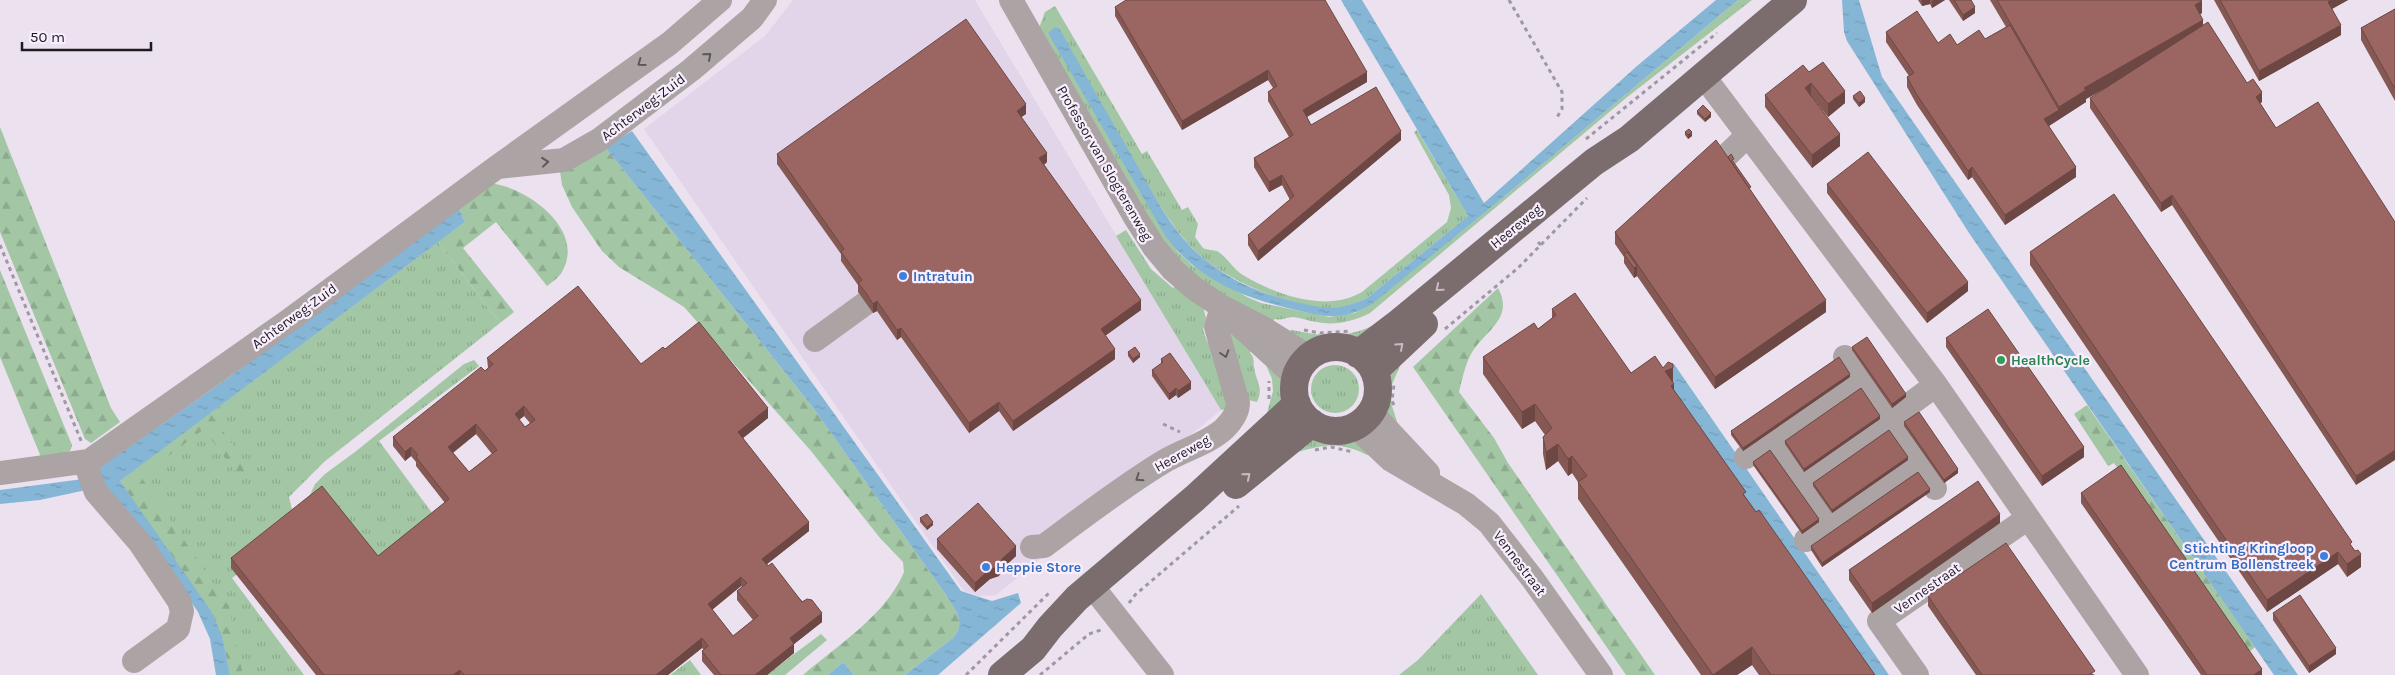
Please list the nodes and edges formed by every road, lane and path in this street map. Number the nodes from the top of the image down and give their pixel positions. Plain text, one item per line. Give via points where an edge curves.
1 (720, 0) edge
2 (765, 0) edge
3 (1010, 0) edge
4 (1510, 0) edge
5 (1793, 0) edge
6 (1705, 75) junction
7 (1556, 119) dead end
8 (1748, 135) junction
9 (1722, 160) edge
10 (497, 167) junction
11 (1538, 242) dead end
12 (0, 245) edge
13 (1542, 246) dead end
14 (1514, 262) dead end
15 (1518, 268) dead end
16 (866, 303) edge
17 (1222, 307) junction
18 (815, 340) dead end
19 (1271, 343) junction
20 (1845, 357) dead end
21 (1370, 359) junction
22 (1302, 367) junction
23 (1859, 377) junction
24 (1936, 385) junction
25 (1268, 403) dead end
26 (1304, 414) junction
27 (1374, 416) junction
28 (1888, 420) junction
29 (1770, 440) junction
30 (1310, 452) dead end
31 (1356, 454) dead end
32 (1746, 457) dead end
33 (1918, 463) junction
34 (0, 473) edge
35 (91, 475) junction
36 (1801, 484) junction
37 (1935, 488) dead end
38 (1244, 502) dead end
39 (2028, 518) junction
40 (1829, 524) junction
41 (1806, 540) dead end
42 (1032, 547) dead end
43 (1098, 592) junction
44 (1118, 621) junction
45 (134, 661) dead end
46 (1002, 675) edge
47 (1040, 675) edge
48 (1162, 675) edge
49 (1601, 675) edge
50 (1917, 675) edge
51 (2137, 675) edge

1 -> 10 street, Achterweg-Zuid via 670,43
10 -> 2 street, Achterweg-Zuid via 564,160 599,140 691,70 752,18
3 - 17 street, Professor van Slogterenweg via 1154,247 1173,270
4 - 7 path via 1562,92 1562,109
5 - 6 main road, Heereweg
6 - 8 street
6 - 21 main road, Heereweg via 1629,139 1601,172
8 - 9 street
8 - 24 street
10 - 35 street, Achterweg-Zuid via 291,319
11 - 13 path
12 - 35 path
14 - 15 path
16 - 18 street
17 - 19 street, Professor van Slogterenweg
17 -> 42 street, Heereweg via 1216,327 1238,403 1234,417 1210,439 1165,460 1044,546
19 - 21 path via 1292,327 1320,333
19 - 22 street, Professor van Slogterenweg
19 - 25 path via 1264,370 1271,383
20 - 23 street
21 - 22 main road via 1350,350 1324,349
21 - 27 main road via 1378,392
21 - 27 path via 1393,386 1392,401
22 - 26 main road via 1294,386
23 - 28 street
23 - 29 street
24 - 28 street
24 - 39 street
26 - 27 main road via 1329,430 1347,429
26 - 43 main road
27 - 49 street, Vennestraat via 1391,460 1466,504 1489,523
28 - 33 street
28 - 36 street
29 - 32 street
29 - 36 street
30 - 31 path via 1330,447
33 - 37 street
33 - 40 street
34 - 35 street, Achterweg-Zuid
35 - 45 street via 179,601 182,611 178,629
36 - 40 street
38 - 44 path via 1135,595 1127,612
39 - 50 street, Vennestraat via 1879,621
39 - 51 street
40 - 41 street
43 - 44 street
43 - 46 main road via 1063,633 1033,649
44 - 47 path via 1089,634
44 - 48 street

